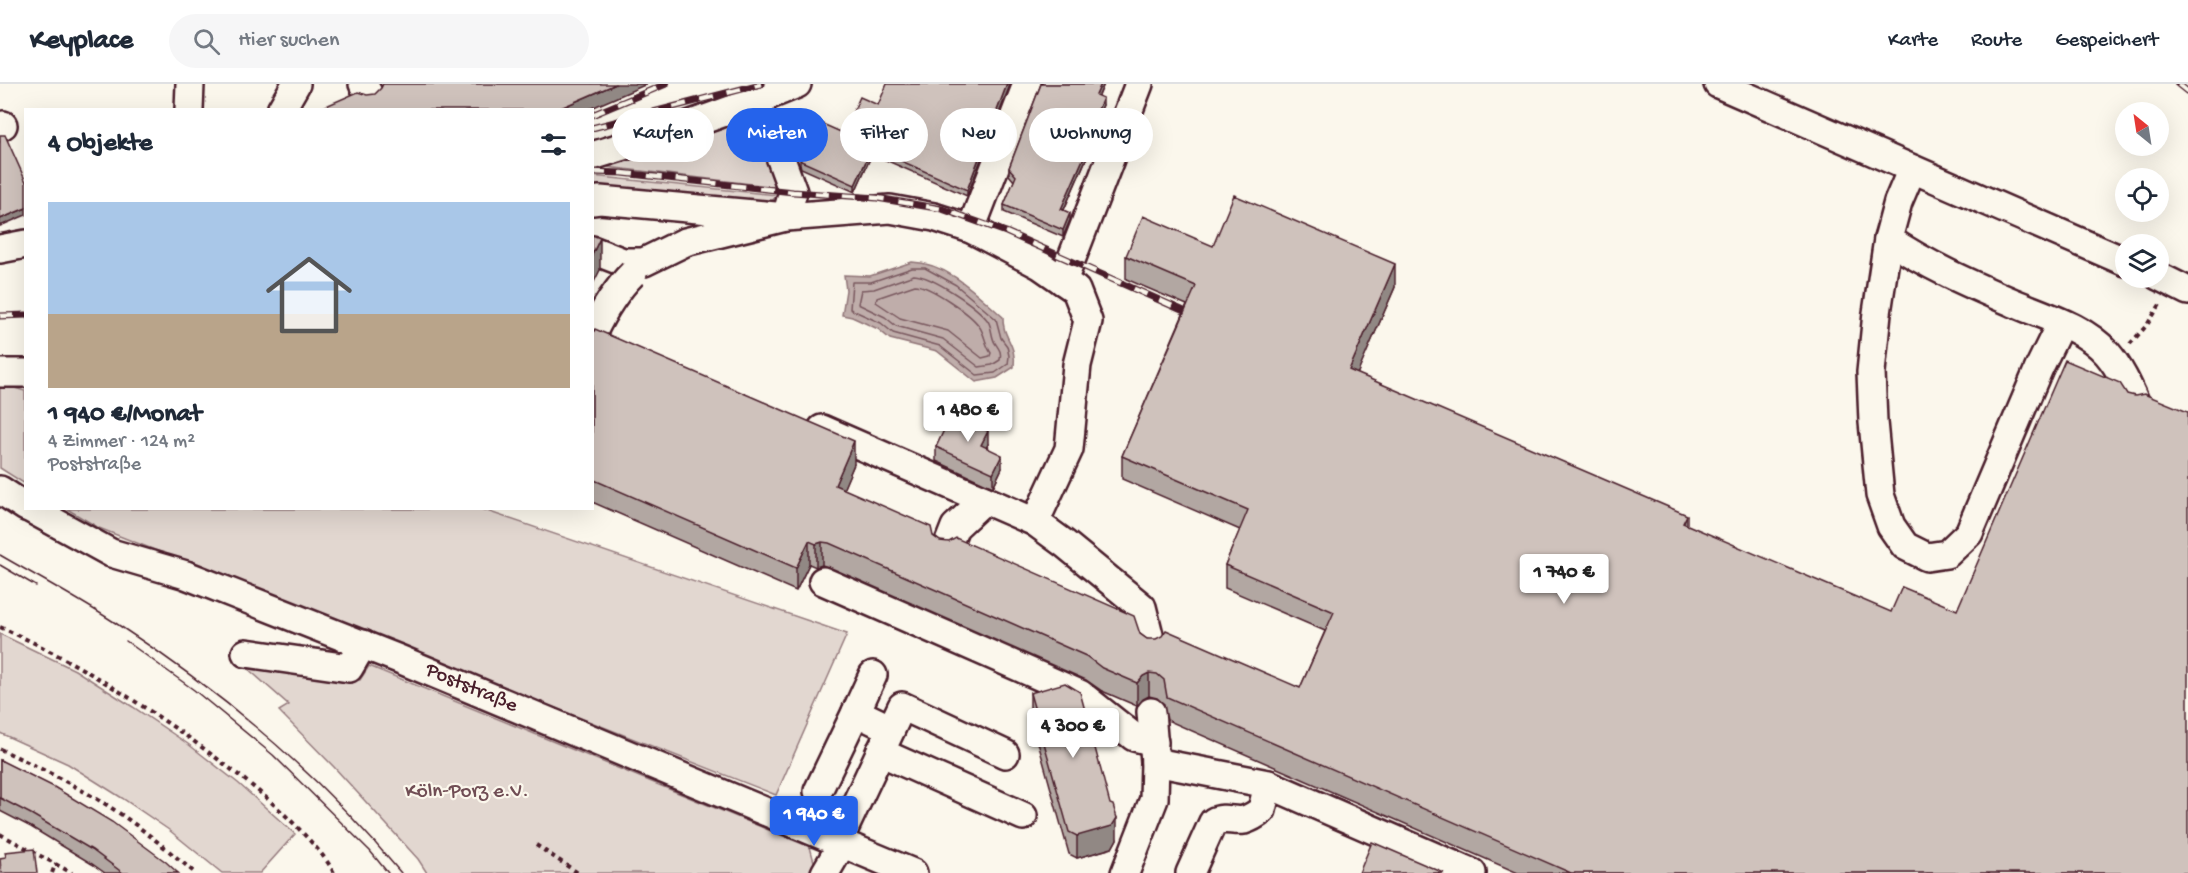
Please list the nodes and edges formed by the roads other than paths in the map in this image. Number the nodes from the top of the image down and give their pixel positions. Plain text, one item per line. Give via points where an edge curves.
1 (190, 84) edge
2 (296, 84) edge
3 (797, 84) edge
4 (1027, 84) edge
5 (1139, 84) edge
6 (1718, 84) edge
7 (755, 102) junction
8 (189, 108) edge
9 (282, 108) edge
10 (594, 155) edge
11 (1912, 169) junction
12 (594, 201) edge
13 (786, 217) junction
14 (971, 229) junction
15 (1888, 239) junction
16 (24, 244) edge
17 (0, 249) edge
18 (594, 251) edge
19 (2115, 257) edge
20 (638, 267) junction
21 (1063, 281) junction
22 (2061, 323) junction
23 (600, 335) edge
24 (0, 373) edge
25 (24, 373) edge
26 (2136, 404) edge
27 (799, 420) edge
28 (0, 490) edge
29 (984, 500) junction
30 (24, 506) edge
31 (31, 510) edge
32 (1035, 522) junction
33 (946, 550) edge
34 (823, 580) dead end
35 (363, 644) junction
36 (1152, 647) edge
37 (246, 653) dead end
38 (873, 675) dead end
39 (856, 712) junction
40 (1151, 712) dead end
41 (886, 741) junction
42 (1155, 752) junction
43 (1005, 754) dead end
44 (1268, 784) junction
45 (819, 791) dead end
46 (1023, 816) dead end
47 (840, 843) junction
48 (825, 873) edge
49 (913, 873) edge
50 (1125, 873) edge
51 (1190, 873) edge
52 (1472, 873) edge

1 - 8 street
2 - 9 street
3 - 7 street
4 - 14 street
5 - 21 street
6 - 11 street
7 - 10 street
7 - 13 street via 793,192
11 - 15 street
11 - 19 street
12 - 13 street
13 - 14 street via 890,209
13 - 20 street via 685,242
14 - 21 street
15 - 22 street via 1941,272
15 - 22 street via 1871,372 1880,495 1891,526 1905,546 1927,557 1947,554 1969,533
16 - 17 street
18 - 20 street
20 - 23 street, bridge via 619,286 603,313
21 - 32 street via 1076,290 1088,321 1077,364 1069,449
22 - 26 street via 2106,352 2125,378
24 - 25 street
27 - 29 street
28 - 30 street, Poststraße
29 - 32 street
29 - 33 street via 955,527
31 - 35 street, Poststraße via 111,553 186,575
32 - 36 street via 1142,607
34 - 42 street via 1080,694
35 - 37 street via 349,668
35 - 47 street, Poststraße
38 - 39 street
39 - 41 street
39 - 45 street
40 - 42 street
41 - 43 street via 902,706
41 - 46 street
41 - 47 street
42 - 44 street
42 - 50 street via 1154,799
44 - 51 street via 1262,810 1254,816 1213,822
44 - 52 street
47 - 48 street
47 - 49 street, Poststraße

